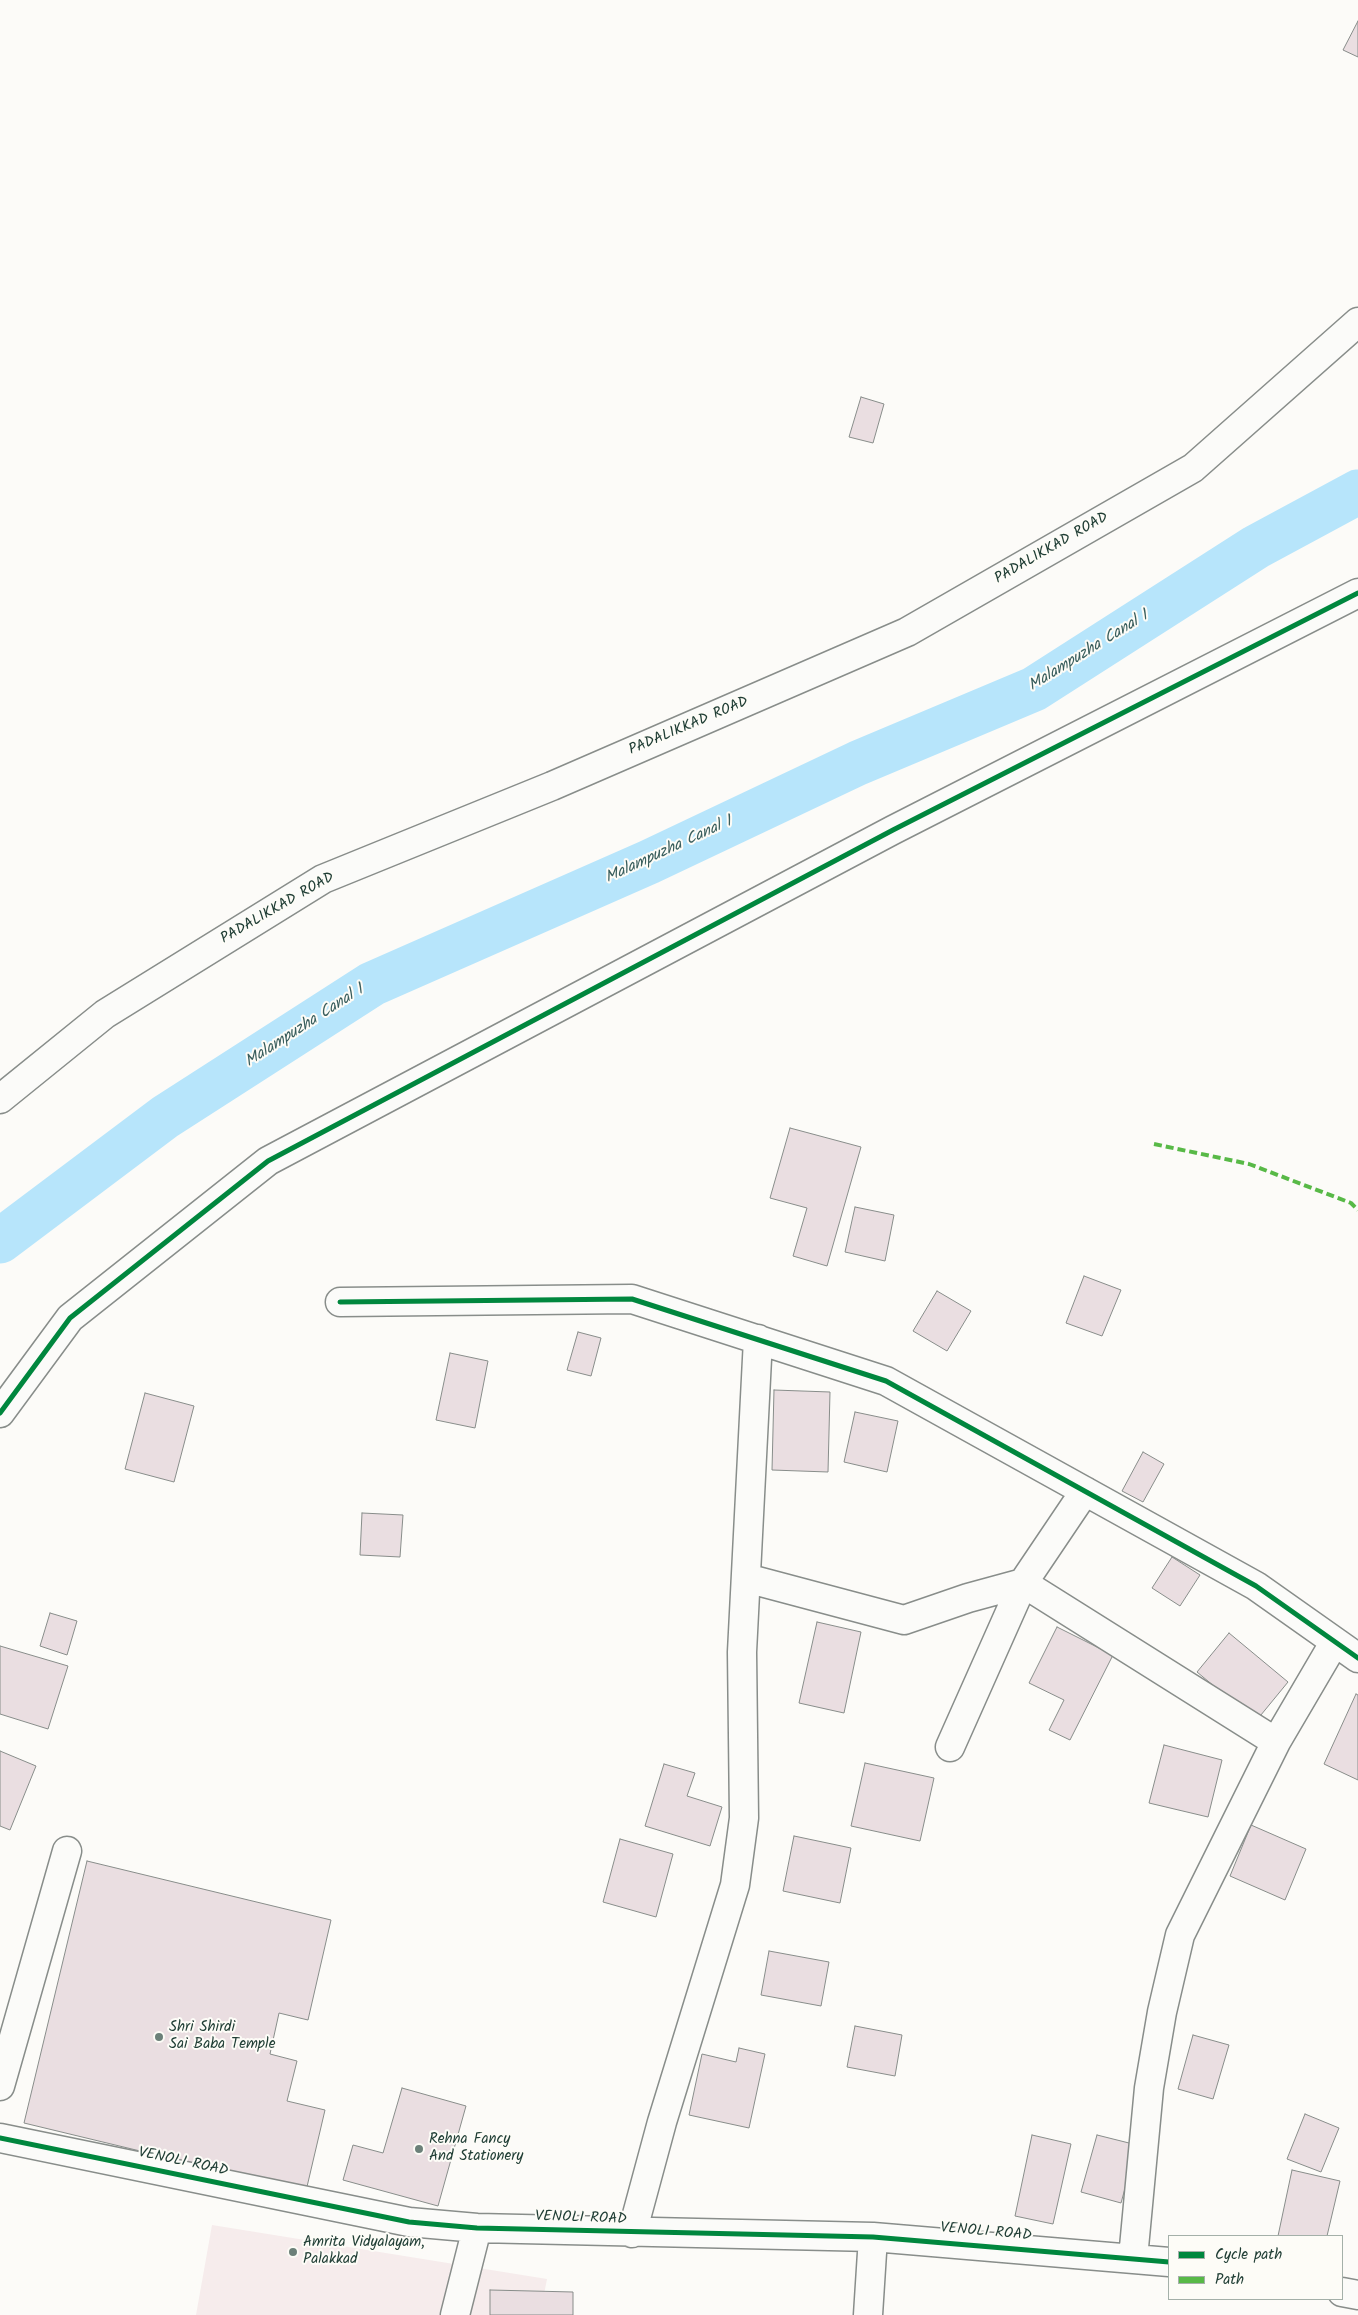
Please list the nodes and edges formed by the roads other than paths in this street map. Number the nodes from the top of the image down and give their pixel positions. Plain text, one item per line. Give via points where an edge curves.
1 (1358, 322) edge
2 (1358, 593) edge
3 (0, 1099) edge
4 (340, 1302) dead end
5 (758, 1339) junction
6 (0, 1413) edge
7 (1086, 1491) junction
8 (746, 1578) junction
9 (1023, 1583) junction
10 (1334, 1643) junction
11 (1358, 1658) edge
12 (1276, 1742) junction
13 (950, 1747) dead end
14 (67, 1851) dead end
15 (0, 2086) edge
16 (0, 2138) edge
17 (477, 2228) junction
18 (632, 2233) junction
19 (873, 2237) junction
20 (1133, 2258) junction
21 (1168, 2262) edge
22 (1343, 2292) edge
23 (1358, 2295) edge
24 (455, 2315) edge
25 (868, 2315) edge

1 - 3 street, PADALIKKAD ROAD via 1193,468 908,632 552,786 323,880 105,1014
2 - 6 street via 893,830 268,1161 70,1318
4 - 5 street via 632,1298
5 - 7 street via 886,1381
5 - 8 street
7 - 9 street
7 - 10 street via 1256,1586
8 - 9 street via 904,1620
8 - 18 street via 742,1652 744,1818 735,1884 662,2122
9 - 12 street
9 - 13 street
10 - 11 street
10 - 12 street
12 - 20 street via 1180,1936 1149,2088
14 - 15 street
16 - 17 street, VENOLI ROAD via 409,2222
17 - 18 street, VENOLI ROAD
17 - 24 street
18 - 19 street, VENOLI ROAD
19 - 20 street, VENOLI ROAD
19 - 25 street
20 - 21 street, VENOLI ROAD
22 - 23 street

